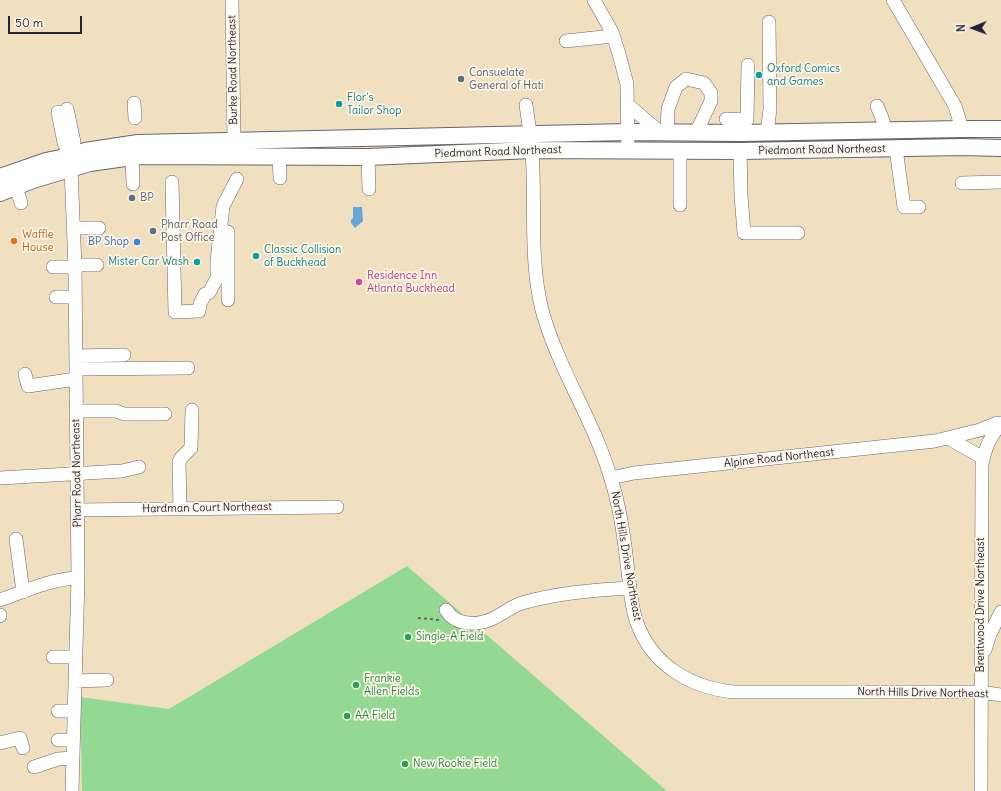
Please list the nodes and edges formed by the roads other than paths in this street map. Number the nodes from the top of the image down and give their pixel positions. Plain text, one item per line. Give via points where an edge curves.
1 (232, 0) edge
2 (594, 0) edge
3 (893, 0) edge
4 (769, 22) dead end
5 (613, 36) junction
6 (566, 41) dead end
7 (748, 65) dead end
8 (134, 103) dead end
9 (627, 104) junction
10 (526, 105) dead end
11 (63, 110) dead end
12 (135, 118) dead end
13 (726, 119) dead end
14 (746, 126) junction
15 (962, 129) junction
16 (1001, 129) edge
17 (628, 132) junction
18 (664, 132) junction
19 (696, 133) junction
20 (767, 133) junction
21 (530, 134) junction
22 (234, 148) junction
23 (1001, 148) edge
24 (896, 149) junction
25 (532, 150) junction
26 (680, 150) junction
27 (628, 151) junction
28 (740, 151) junction
29 (279, 156) junction
30 (368, 156) junction
31 (132, 157) junction
32 (71, 163) junction
33 (0, 177) edge
34 (280, 178) dead end
35 (237, 179) junction
36 (172, 182) dead end
37 (1001, 182) edge
38 (962, 183) dead end
39 (133, 184) dead end
40 (16, 187) junction
41 (368, 189) dead end
42 (0, 194) edge
43 (21, 203) dead end
44 (680, 205) dead end
45 (919, 207) dead end
46 (72, 228) junction
47 (99, 228) dead end
48 (798, 233) dead end
49 (97, 265) dead end
50 (74, 266) junction
51 (53, 267) dead end
52 (56, 297) dead end
53 (75, 297) junction
54 (228, 300) dead end
55 (124, 355) dead end
56 (76, 356) junction
57 (188, 368) dead end
58 (25, 374) dead end
59 (76, 379) junction
60 (56, 390) dead end
61 (192, 410) dead end
62 (76, 411) junction
63 (165, 414) dead end
64 (1001, 423) edge
65 (948, 438) junction
66 (983, 458) junction
67 (139, 467) dead end
68 (77, 473) junction
69 (0, 478) edge
70 (611, 478) junction
71 (337, 507) dead end
72 (180, 509) junction
73 (77, 510) junction
74 (16, 539) dead end
75 (78, 578) junction
76 (630, 588) junction
77 (23, 592) junction
78 (0, 600) edge
79 (1001, 612) edge
80 (445, 614) road end
81 (53, 657) dead end
82 (75, 657) junction
83 (981, 660) junction
84 (107, 680) dead end
85 (75, 682) junction
86 (981, 692) junction
87 (1001, 696) edge
88 (58, 711) dead end
89 (74, 711) junction
90 (58, 740) dead end
91 (73, 740) junction
92 (0, 743) edge
93 (23, 748) dead end
94 (73, 758) junction
95 (34, 767) dead end
96 (72, 791) edge
97 (981, 791) edge

1 - 22 street, Burke Road Northeast
2 - 5 street
3 - 15 street via 954,106
4 - 20 street via 770,109
5 - 6 street
5 - 9 street via 627,84
7 - 14 street
8 - 12 street
9 - 17 street
9 - 18 street
10 - 21 street, North Hills Drive Northeast
11 - 32 street via 64,142
13 - 14 street
14 - 19 main road, Piedmont Road Northeast
14 - 20 main road, Piedmont Road Northeast
15 - 16 main road, Piedmont Road Northeast
15 - 20 main road, Piedmont Road Northeast
17 - 18 main road, Piedmont Road Northeast
17 - 21 main road, Piedmont Road Northeast
17 - 27 street
18 - 19 main road, Piedmont Road Northeast
18 - 19 street via 668,109 676,87 686,79 704,83 711,93 711,101
21 - 22 main road, Piedmont Road Northeast
21 - 25 street, North Hills Drive Northeast
22 - 29 main road, Piedmont Road Northeast
22 - 31 main road, Piedmont Road Northeast
22 - 32 main road, Piedmont Road Northeast via 138,143 85,151
22 - 35 street, Burke Road Northeast
23 - 24 main road, Piedmont Road Northeast
24 - 28 main road, Piedmont Road Northeast
24 - 45 street via 904,207
25 - 27 main road, Piedmont Road Northeast
25 - 30 main road, Piedmont Road Northeast
25 - 70 street, North Hills Drive Northeast via 535,260 542,308 556,351 596,436
26 - 27 main road, Piedmont Road Northeast
26 - 28 main road, Piedmont Road Northeast
26 - 44 street
28 - 48 street via 744,233
29 - 30 main road, Piedmont Road Northeast
29 - 34 street
30 - 41 street
31 - 32 main road, Piedmont Road Northeast
31 - 39 street
32 - 33 main road, Piedmont Road Northeast via 46,161
32 - 40 main road, Piedmont Road Northeast via 51,174
32 - 46 street, Pharr Road Northeast
35 - 36 street via 223,206 217,278 206,307 199,311 175,312
35 - 54 street, Burke Road Northeast via 228,213
37 - 38 street
40 - 42 main road, Piedmont Road Northeast
40 - 43 street
46 - 47 street
46 - 50 street, Pharr Road Northeast
49 - 50 street
50 - 51 street
50 - 53 street, Pharr Road Northeast
52 - 53 street
53 - 56 street, Pharr Road Northeast
55 - 56 street
56 - 59 street, Pharr Road Northeast
57 - 59 street
58 - 59 street via 28,386
59 - 60 street
59 - 62 street, Pharr Road Northeast
61 - 72 street via 191,448 179,462
62 - 63 street
62 - 68 street, Pharr Road Northeast
64 - 65 street, Alpine Road Northeast
64 - 66 street, Brentwood Drive Northeast via 991,436
65 - 66 street
65 - 70 street, Alpine Road Northeast via 634,473
66 - 83 street, Brentwood Drive Northeast
67 - 68 street via 122,471
68 - 69 street
68 - 73 street, Pharr Road Northeast
70 - 76 street, North Hills Drive Northeast via 623,527
71 - 72 street, Hardman Court Northeast
72 - 73 street, Hardman Court Northeast
73 - 75 street, Pharr Road Northeast
74 - 77 street
75 - 77 street via 53,581
75 - 82 street, Pharr Road Northeast
76 - 80 street via 592,590 520,604 485,622 459,622
76 - 86 street, North Hills Drive Northeast via 637,624 654,652 678,674 707,688 734,692
77 - 78 street
79 - 83 street
81 - 82 street
82 - 85 street, Pharr Road Northeast
83 - 86 street, Brentwood Drive Northeast
84 - 85 street
85 - 89 street, Pharr Road Northeast
86 - 87 street, North Hills Drive Northeast
86 - 97 street, Brentwood Drive Northeast
88 - 89 street
89 - 91 street, Pharr Road Northeast
90 - 91 street
91 - 94 street, Pharr Road Northeast
92 - 93 street via 20,738
94 - 95 street via 58,759
94 - 96 street, Pharr Road Northeast

